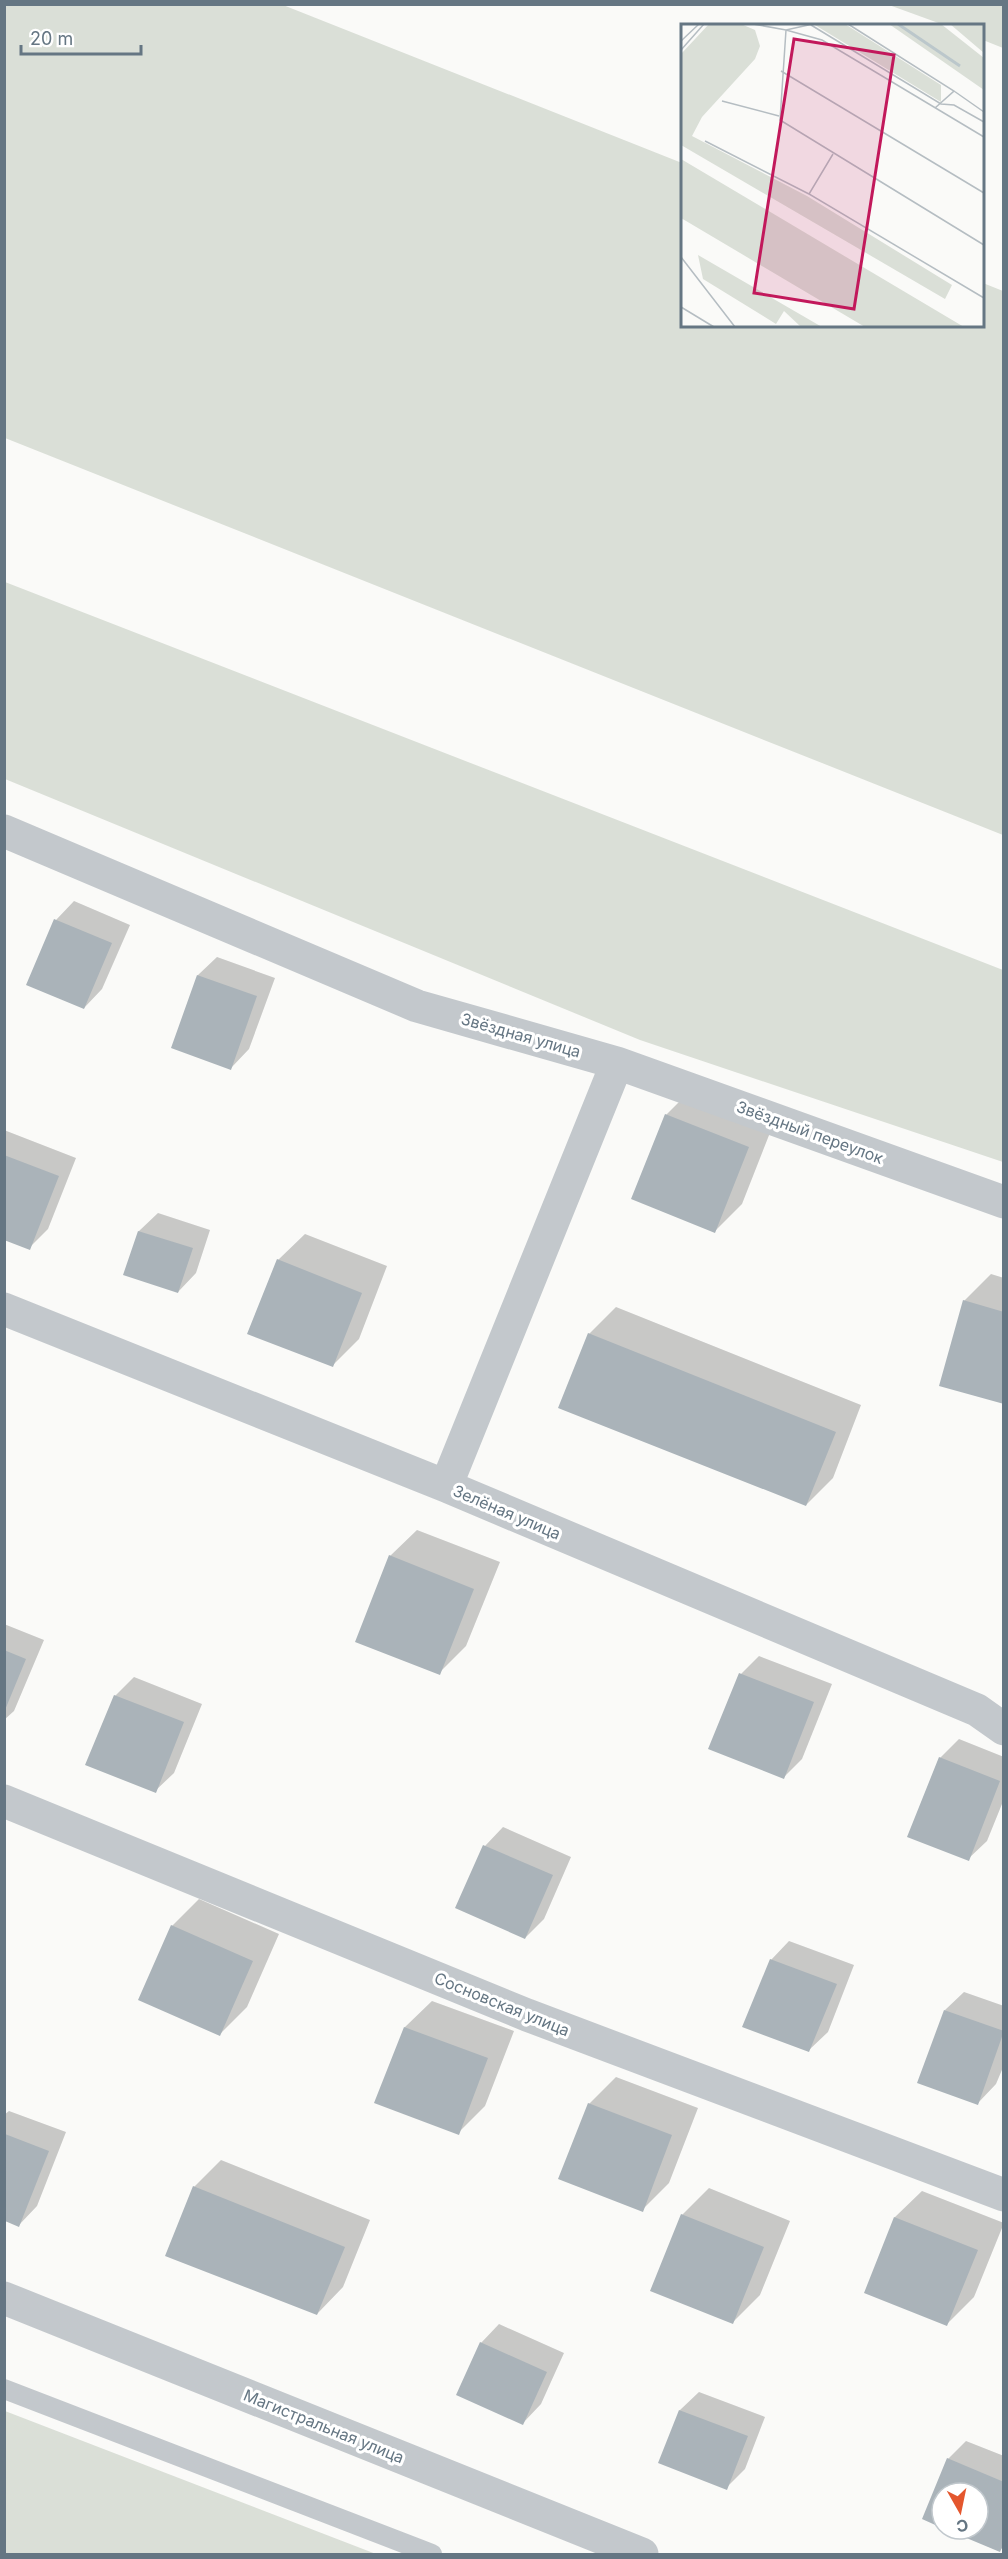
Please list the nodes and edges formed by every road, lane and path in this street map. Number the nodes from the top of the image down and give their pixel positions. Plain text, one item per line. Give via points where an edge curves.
1 (4, 831) edge
2 (617, 1063) junction
3 (1004, 1202) edge
4 (4, 1310) edge
5 (446, 1486) junction
6 (1004, 1729) edge
7 (4, 1801) edge
8 (1004, 2194) edge
9 (4, 2298) edge
10 (4, 2389) edge
11 (432, 2554) edge
12 (642, 2554) edge

1 - 2 street, Звёздная улица via 417,1006
2 - 3 street, Звёздный переулок
2 - 5 street
4 - 5 street, Зелёная улица
5 - 6 street, Зелёная улица via 977,1710
7 - 8 street, Сосновская улица via 527,2015
9 - 12 street, Магистральная улица
10 - 11 lane

